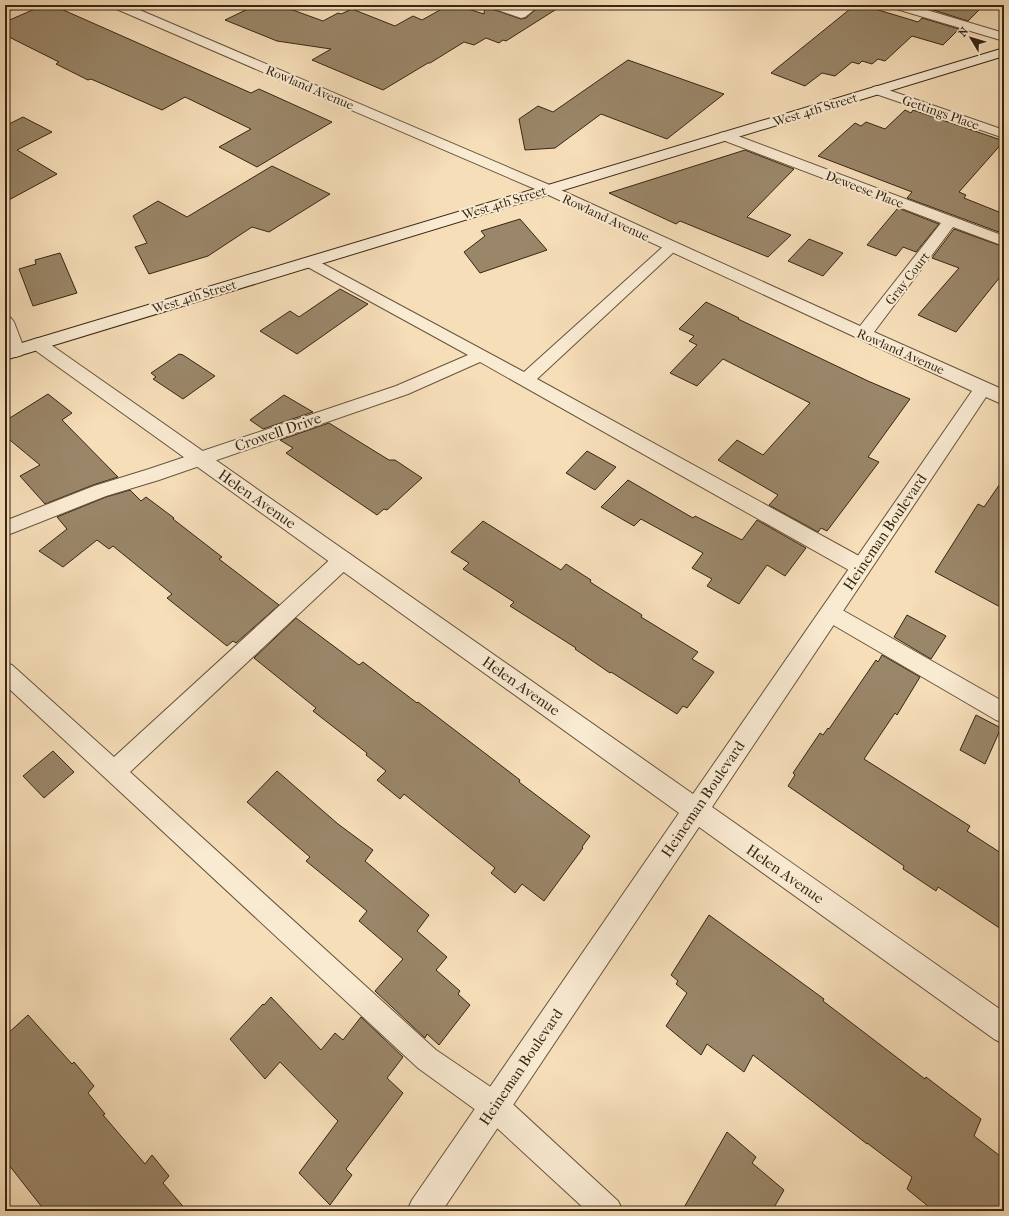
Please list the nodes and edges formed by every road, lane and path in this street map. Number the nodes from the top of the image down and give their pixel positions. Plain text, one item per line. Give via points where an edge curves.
1 (11, 5) edge
2 (118, 5) edge
3 (496, 5) edge
4 (534, 5) edge
5 (905, 6) edge
6 (5, 8) edge
7 (1004, 37) edge
8 (1004, 52) edge
9 (877, 90) junction
10 (1004, 134) edge
11 (725, 136) junction
12 (547, 189) junction
13 (950, 221) junction
14 (1004, 241) edge
15 (670, 247) junction
16 (309, 262) junction
17 (5, 322) edge
18 (863, 334) junction
19 (38, 344) junction
20 (11, 352) edge
21 (481, 355) junction
22 (525, 380) junction
23 (994, 393) edge
24 (200, 459) junction
25 (5, 529) edge
26 (343, 560) junction
27 (861, 567) junction
28 (830, 613) junction
29 (5, 672) edge
30 (1004, 713) edge
31 (114, 772) junction
32 (696, 810) junction
33 (1004, 1029) edge
34 (494, 1106) junction
35 (423, 1211) edge
36 (608, 1211) edge

1 - 6 street
2 - 12 street, Rowland Avenue
3 - 4 street via 521,14
5 - 7 street
8 - 9 street, West 4th Street
9 - 10 lane, Gettings Place
9 - 11 street, West 4th Street
11 - 12 street, West 4th Street
11 - 13 street, Deweese Place
12 - 15 street, Rowland Avenue
12 - 16 street, West 4th Street
13 - 14 street, Deweese Place
13 - 18 street, Gray Court
15 - 18 street, Rowland Avenue
15 - 22 lane
16 - 19 street, West 4th Street
16 - 21 lane
17 - 20 street
18 - 23 street, Rowland Avenue
19 - 20 street, West 4th Street
19 - 24 street, Helen Avenue
21 - 22 lane
21 - 24 lane, Crowell Drive via 402,390
22 - 27 lane
23 - 27 street, Heineman Boulevard
24 - 25 lane, Crowell Drive via 100,491
24 - 26 street, Helen Avenue
26 - 31 lane
26 - 32 street, Helen Avenue
27 - 28 street, Heineman Boulevard
28 - 30 lane
28 - 32 street, Heineman Boulevard
29 - 31 lane
31 - 34 lane via 427,1059
32 - 33 street, Helen Avenue
32 - 34 street, Heineman Boulevard
34 - 35 street, Heineman Boulevard
34 - 36 lane

